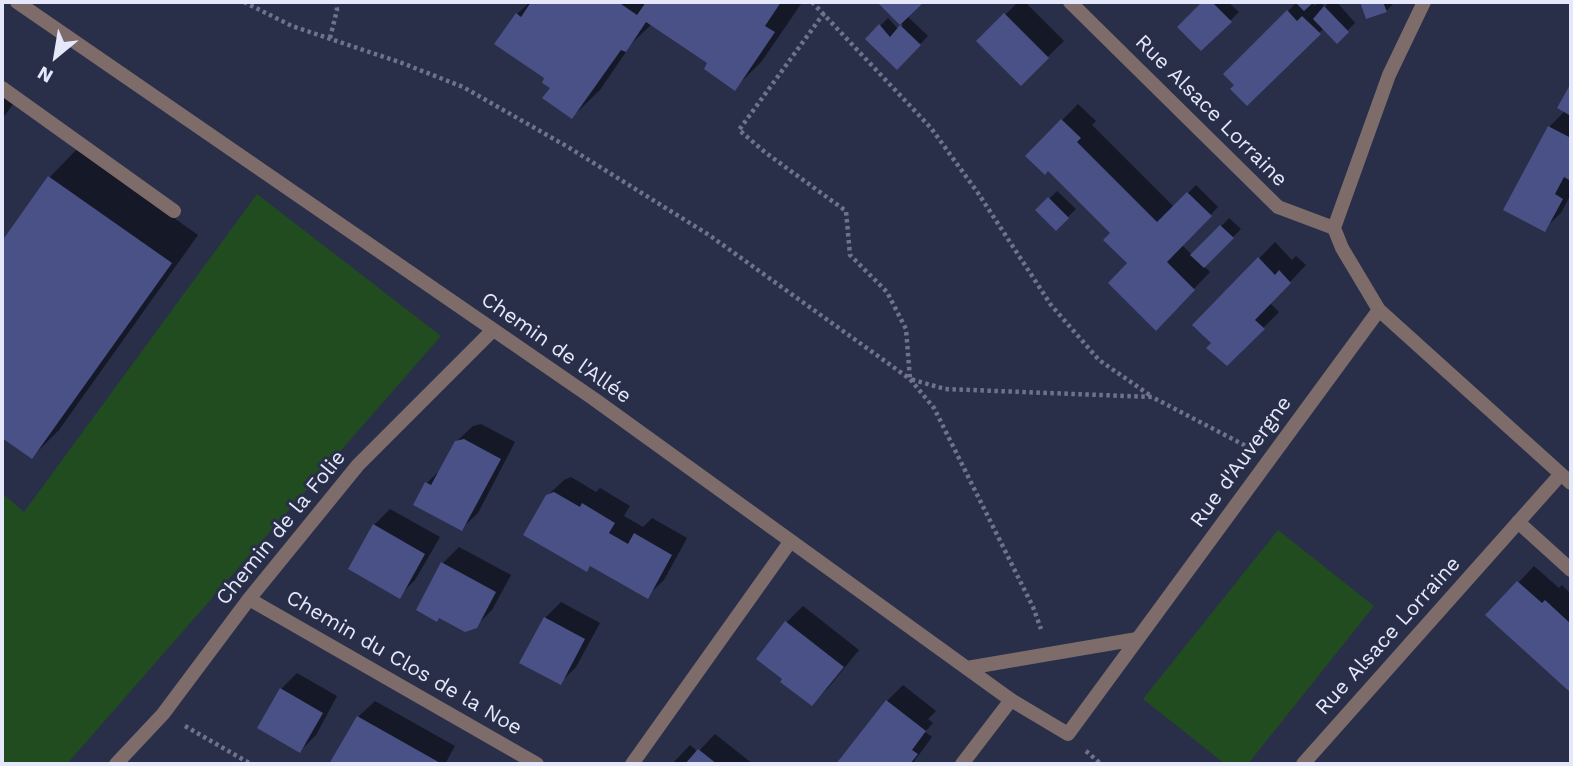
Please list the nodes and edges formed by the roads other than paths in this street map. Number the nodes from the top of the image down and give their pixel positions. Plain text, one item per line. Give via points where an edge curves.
1 (17, 2) edge
2 (1070, 2) edge
3 (1424, 2) edge
4 (2, 88) edge
5 (174, 211) dead end
6 (1334, 229) junction
7 (1379, 310) junction
8 (493, 330) junction
9 (1566, 478) edge
10 (1518, 522) junction
11 (790, 542) junction
12 (1571, 570) edge
13 (249, 599) junction
14 (1137, 639) junction
15 (967, 668) junction
16 (1012, 700) junction
17 (1068, 734) joint
18 (1307, 763) edge
19 (116, 764) edge
20 (537, 764) edge
21 (632, 764) edge
22 (962, 764) edge

1 - 8 street, Chemin de l'Allée
2 - 6 street, Rue Alsace Lorraine via 1278,207
3 - 6 street via 1389,75
4 - 5 street
6 - 7 street, Rue Alsace Lorraine
7 - 9 street, Rue Alsace Lorraine
7 - 14 street, Rue d'Auvergne
8 - 11 street, Chemin de l'Allée
8 - 13 street, Chemin de la Folie via 358,465
9 - 10 street, Rue Alsace Lorraine
10 - 12 street
10 - 18 street, Rue Alsace Lorraine
11 - 15 street, Chemin de l'Allée
11 - 21 street
13 - 19 street, Chemin de la Folie via 163,714
13 - 20 street, Chemin du Clos de la Noe
14 - 15 street
14 - 17 street, Rue d'Auvergne
15 - 16 street, Chemin de l'Allée
16 - 17 street, Chemin de l'Allée
16 - 22 street

